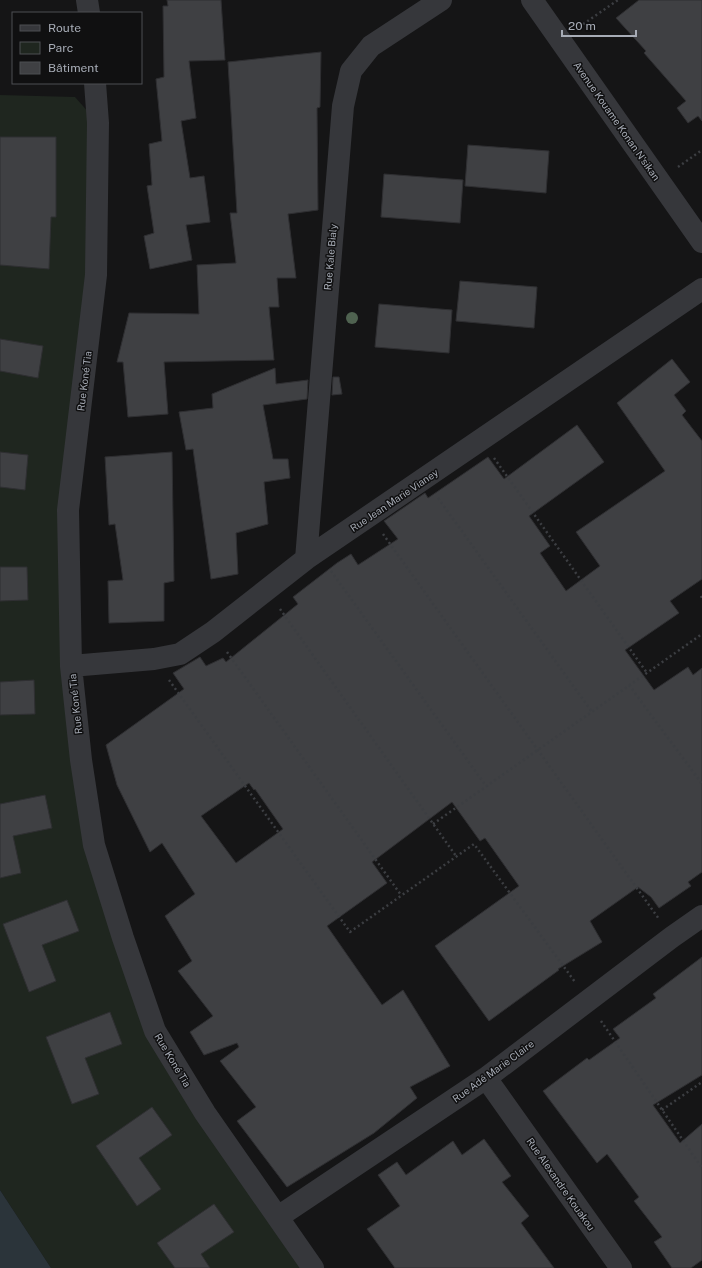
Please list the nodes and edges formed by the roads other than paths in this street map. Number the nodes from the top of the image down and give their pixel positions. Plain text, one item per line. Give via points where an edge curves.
1 (87, 0) edge
2 (441, 0) edge
3 (532, 0) edge
4 (89, 12) edge
5 (95, 84) edge
6 (702, 242) edge
7 (702, 289) edge
8 (312, 556) junction
9 (71, 666) junction
10 (702, 916) edge
11 (486, 1078) junction
12 (278, 1217) junction
13 (314, 1268) edge
14 (621, 1268) edge

1 - 4 street
2 - 8 street, Rue Kale Bialy via 372,46 351,71 342,106
3 - 6 street, Avenue Kouame Konan N'sikan
5 - 9 street, Rue Koné Tia via 98,123 96,276 68,510
7 - 8 street, Rue Jean Marie Vianey
8 - 9 street, Rue Jean Marie Vianey via 213,632 180,654 154,659
9 - 12 street, Rue Koné Tia via 81,760 94,845 155,1031 205,1113
10 - 11 street, Rue Adé Marie Claire
11 - 12 street, Rue Adé Marie Claire
11 - 14 street, Rue Alexandre Kouakou
12 - 13 street, Rue Koné Tia

